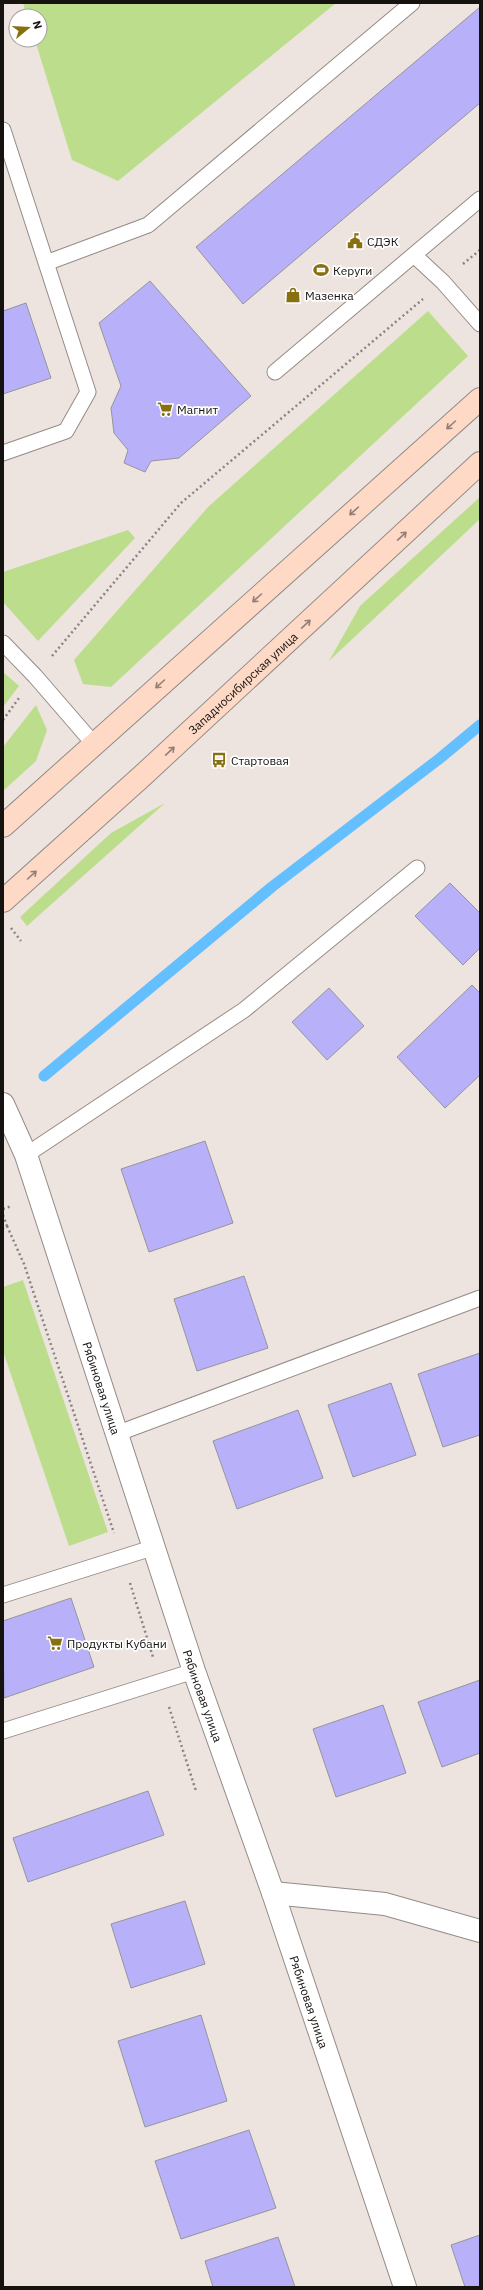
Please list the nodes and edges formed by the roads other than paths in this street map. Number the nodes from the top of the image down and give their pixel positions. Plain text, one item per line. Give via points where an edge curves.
1 (412, 3) edge
2 (3, 130) edge
3 (480, 199) edge
4 (415, 256) junction
5 (46, 263) junction
6 (480, 324) edge
7 (274, 372) dead end
8 (480, 399) edge
9 (3, 452) edge
10 (480, 463) edge
11 (3, 643) edge
12 (93, 743) junction
13 (3, 826) edge
14 (418, 868) dead end
15 (3, 901) edge
16 (3, 1104) edge
17 (26, 1155) junction
18 (480, 1298) edge
19 (116, 1434) junction
20 (155, 1547) junction
21 (3, 1595) edge
22 (194, 1671) junction
23 (3, 1732) edge
24 (273, 1893) junction
25 (480, 1931) edge
26 (405, 2287) edge

1 - 5 lane via 148,225
2 - 5 lane
3 - 4 lane
4 - 6 lane via 443,282
4 - 7 lane
5 - 9 lane via 88,392 66,431
8 -> 12 main road
15 -> 10 main road, Западносибирская улица via 142,777
11 - 12 lane
12 - 13 main road
14 - 17 lane via 244,1010
16 - 17 street, Рябиновая улица
17 - 19 street, Рябиновая улица
18 - 19 lane
19 - 20 street, Рябиновая улица
20 - 21 lane
20 - 22 street, Рябиновая улица
22 - 23 lane
22 - 24 street, Рябиновая улица
24 - 25 street via 385,1904
24 - 26 street, Рябиновая улица

